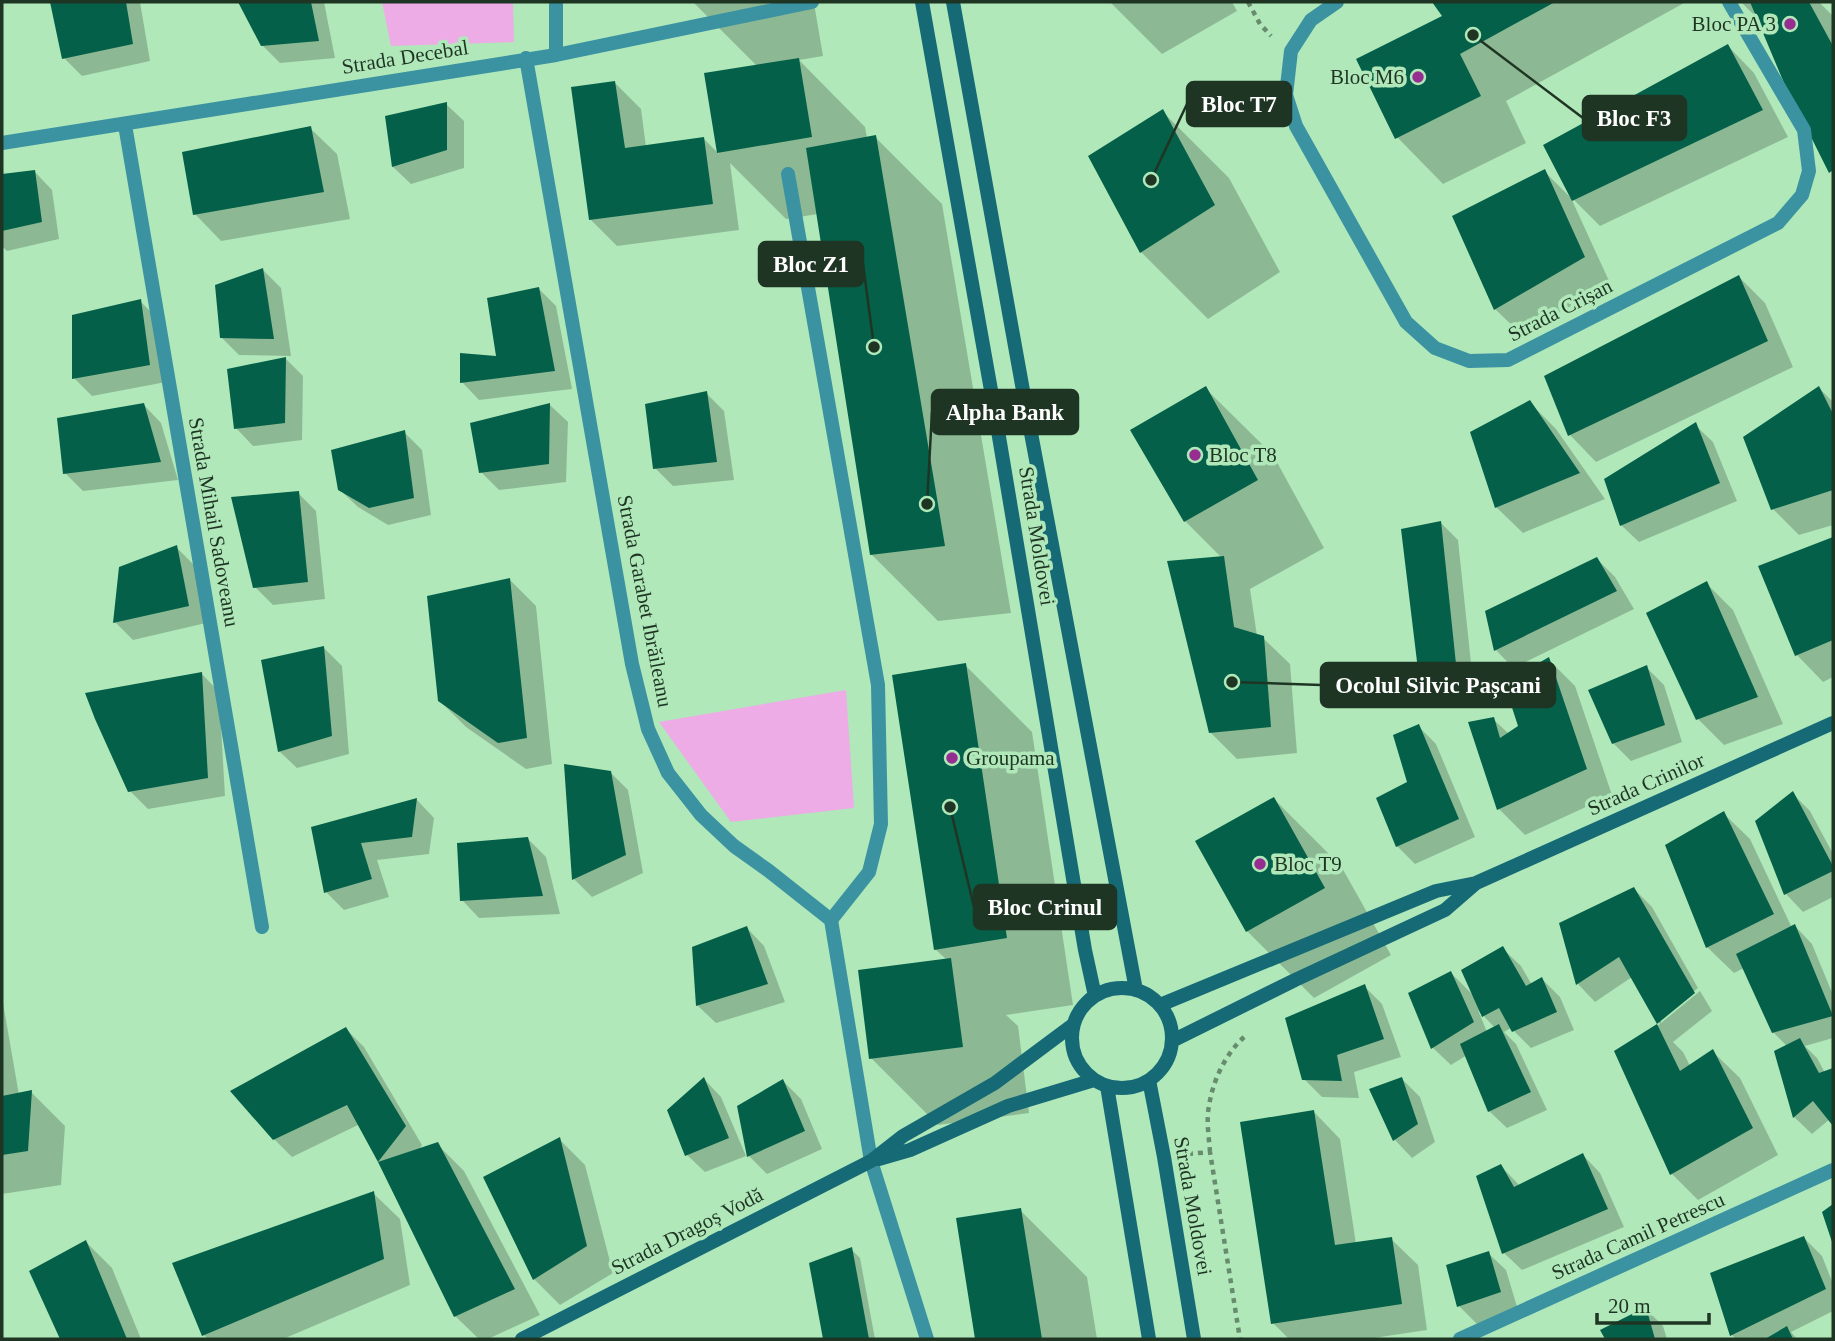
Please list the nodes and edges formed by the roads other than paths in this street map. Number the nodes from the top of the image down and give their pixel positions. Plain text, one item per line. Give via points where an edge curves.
1 (556, 2) edge
2 (812, 2) edge
3 (922, 2) edge
4 (953, 2) edge
5 (1337, 2) edge
6 (1729, 2) edge
7 (555, 55) junction
8 (526, 58) junction
9 (125, 125) junction
10 (2, 143) edge
11 (788, 174) dead end
12 (1833, 723) edge
13 (1476, 883) junction
14 (831, 920) junction
15 (262, 926) dead end
16 (1136, 990) junction
17 (1095, 996) junction
18 (1160, 1005) junction
19 (1074, 1024) junction
20 (1172, 1041) junction
21 (1149, 1080) junction
22 (1101, 1083) junction
23 (871, 1161) junction
24 (1833, 1170) edge
25 (522, 1339) edge
26 (927, 1339) edge
27 (1149, 1339) edge
28 (1194, 1339) edge
29 (1460, 1339) edge

1 - 7 street
2 - 7 street, Strada Decebal
3 - 17 main road, Strada Moldovei
4 - 16 main road, Strada Moldovei
5 - 6 street, Strada Crișan via 1311,20 1292,51 1286,94 1296,126 1406,322 1435,348 1469,360 1507,360 1778,223 1802,195 1809,171 1804,130
7 - 8 street, Strada Decebal
8 - 9 street, Strada Decebal
8 - 14 street, Strada Garabet Ibrăileanu via 632,664 648,729 668,773 701,815
9 - 10 street, Strada Decebal
9 - 15 street, Strada Mihail Sadoveanu
11 - 14 street via 878,685 881,824 869,872
12 - 13 main road, Strada Crinilor
13 - 18 main road, Strada Crinilor via 1436,891
13 - 20 main road, Strada Crinilor via 1445,910
14 - 23 street
16 - 17 main road via 1115,988
16 - 18 main road
17 - 19 main road
18 - 20 main road
19 - 22 main road via 1076,1059
19 - 23 main road, Strada Dragoș Vodă via 995,1083 903,1136
20 - 21 main road via 1166,1063
21 - 22 main road via 1129,1088
21 - 28 main road, Strada Moldovei
22 - 23 main road, Strada Dragoș Vodă via 1008,1107 910,1150
22 - 27 main road
23 - 25 main road, Strada Dragoș Vodă
23 - 26 street
24 - 29 street, Strada Camil Petrescu

